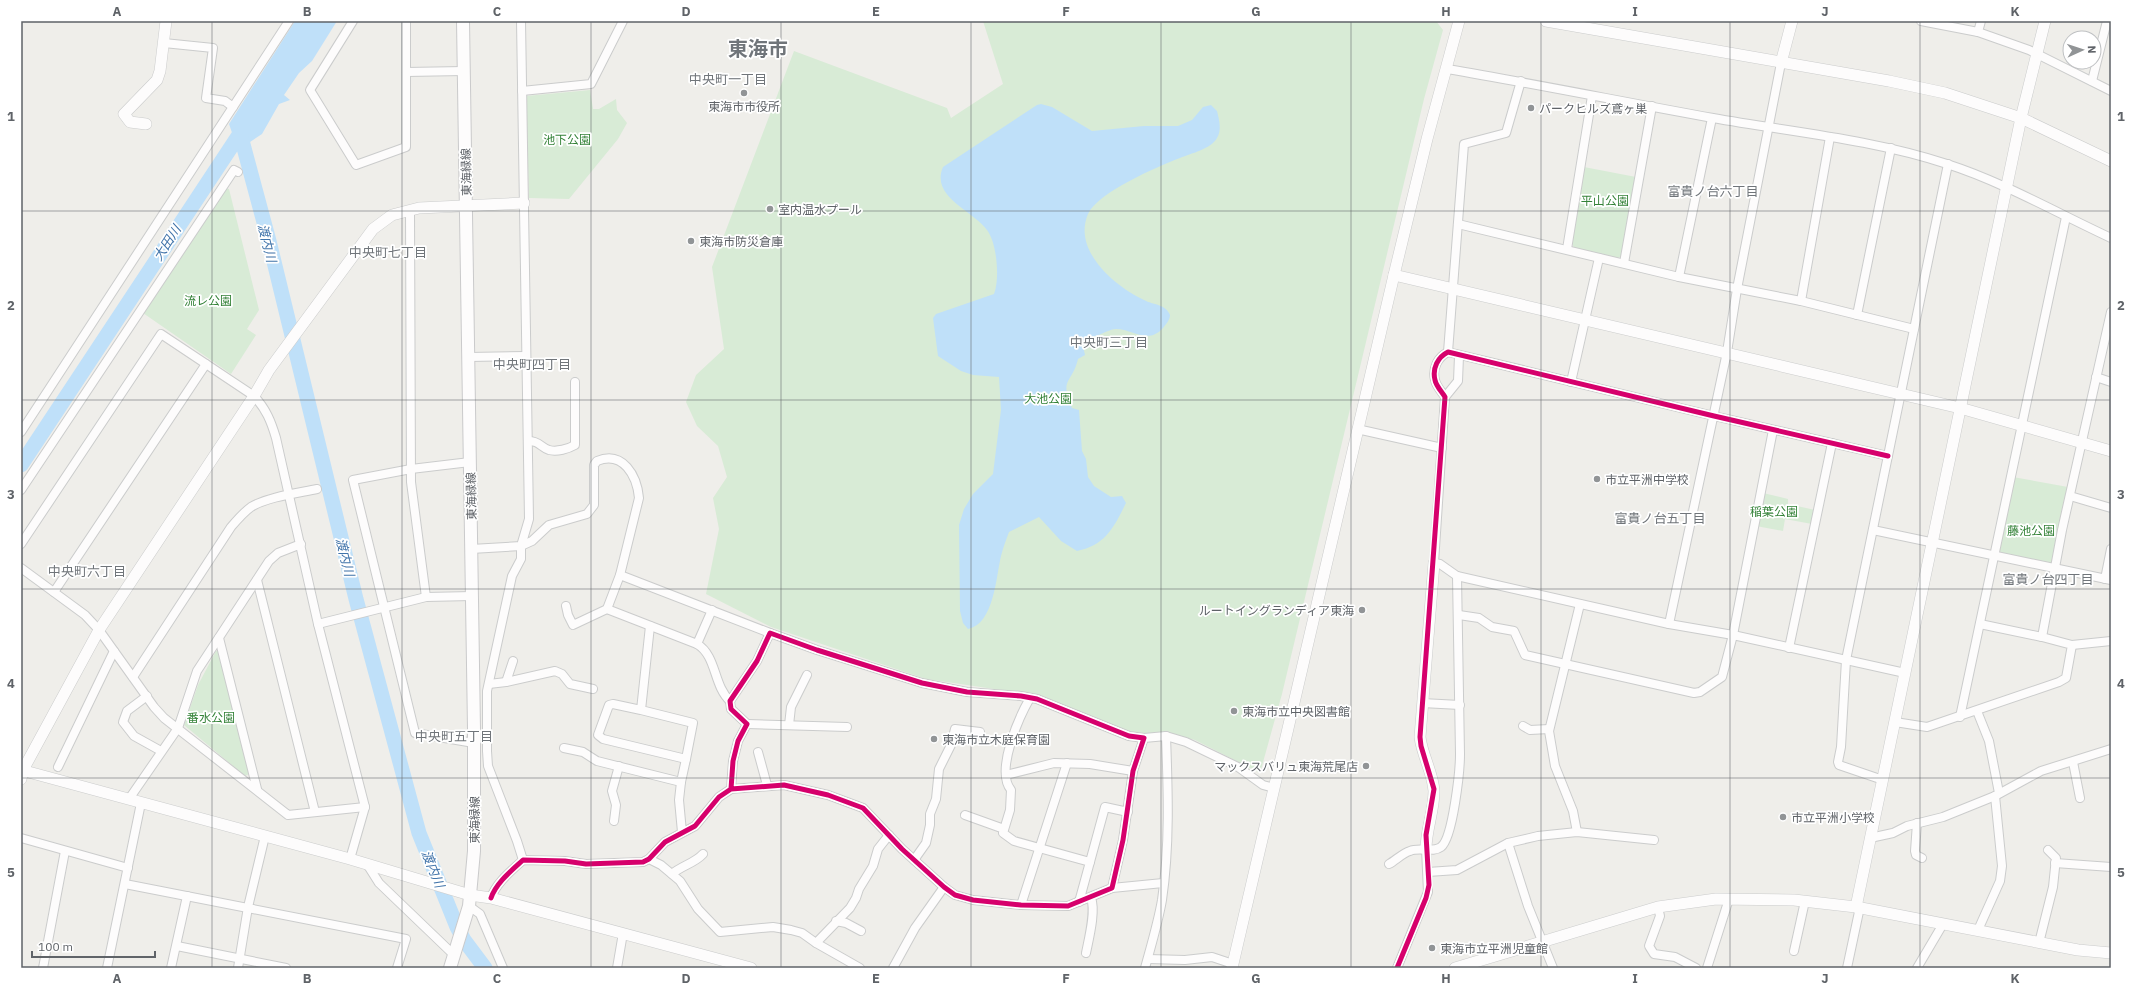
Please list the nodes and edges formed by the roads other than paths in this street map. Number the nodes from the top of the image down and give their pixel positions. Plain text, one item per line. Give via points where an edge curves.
1 (166, 21) edge
2 (289, 21) edge
3 (353, 21) edge
4 (406, 21) edge
5 (463, 21) edge
6 (521, 21) edge
7 (623, 21) edge
8 (1459, 21) edge
9 (1546, 21) edge
10 (1792, 21) edge
11 (1922, 21) edge
12 (1981, 21) edge
13 (2045, 21) edge
14 (2107, 21) edge
15 (1978, 32) junction
16 (164, 43) junction
17 (2037, 54) junction
18 (1781, 63) junction
19 (1447, 69) junction
20 (464, 71) junction
21 (406, 72) junction
22 (1521, 81) junction
23 (2092, 81) junction
24 (522, 91) junction
25 (2111, 91) edge
26 (1592, 96) junction
27 (1652, 106) junction
28 (233, 107) junction
29 (1712, 118) junction
30 (2021, 118) junction
31 (146, 124) dead end
32 (1769, 127) junction
33 (1830, 137) junction
34 (1891, 148) junction
35 (2111, 161) edge
36 (1948, 164) junction
37 (238, 172) dead end
38 (2007, 188) junction
39 (524, 203) junction
40 (467, 206) junction
41 (410, 210) junction
42 (2066, 217) junction
43 (1458, 224) junction
44 (2111, 238) edge
45 (1567, 249) junction
46 (1599, 258) junction
47 (1624, 263) junction
48 (1394, 275) junction
49 (1679, 277) junction
50 (1453, 289) junction
51 (1737, 289) junction
52 (1801, 301) junction
53 (2111, 314) edge
54 (1856, 315) junction
55 (1584, 320) junction
56 (1914, 329) junction
57 (1448, 352) junction
58 (1727, 352) junction
59 (526, 356) junction
60 (1459, 356) junction
61 (469, 357) junction
62 (206, 364) junction
63 (2096, 376) junction
64 (575, 382) dead end
65 (1571, 382) junction
66 (2111, 382) edge
67 (1901, 394) junction
68 (254, 396) junction
69 (1445, 397) junction
70 (1960, 408) junction
71 (1714, 416) junction
72 (2022, 426) junction
73 (1357, 430) junction
74 (1773, 430) junction
75 (21, 432) edge
76 (528, 441) junction
77 (1832, 443) junction
78 (2082, 443) junction
79 (1442, 448) junction
80 (2111, 451) edge
81 (1888, 456) junction
82 (470, 462) junction
83 (411, 469) junction
84 (317, 489) dead end
85 (21, 490) edge
86 (289, 495) junction
87 (2070, 496) junction
88 (2111, 508) edge
89 (1873, 530) junction
90 (1932, 542) junction
91 (21, 544) edge
92 (301, 544) junction
93 (521, 546) junction
94 (471, 549) junction
95 (2111, 550) edge
96 (1995, 556) junction
97 (1434, 563) junction
98 (2056, 567) junction
99 (21, 568) edge
100 (620, 575) junction
101 (1457, 576) junction
102 (257, 580) junction
103 (2108, 580) edge
104 (54, 592) junction
105 (472, 596) junction
106 (426, 598) junction
107 (1580, 604) junction
108 (566, 606) dead end
109 (381, 608) junction
110 (607, 609) junction
111 (712, 610) junction
112 (1459, 615) junction
113 (318, 624) junction
114 (1669, 624) junction
115 (1980, 624) junction
116 (650, 626) junction
117 (99, 630) junction
118 (770, 633) junction
119 (1733, 635) junction
120 (2042, 636) junction
121 (219, 638) junction
122 (2111, 641) edge
123 (697, 644) junction
124 (2072, 645) junction
125 (1789, 648) junction
126 (114, 651) junction
127 (1846, 660) junction
128 (513, 661) dead end
129 (1566, 665) junction
130 (1905, 673) junction
131 (807, 675) dead end
132 (133, 676) junction
133 (506, 682) junction
134 (489, 684) junction
135 (593, 689) dead end
136 (146, 696) junction
137 (1030, 698) junction
138 (730, 700) junction
139 (1422, 703) junction
140 (1460, 705) junction
141 (641, 710) junction
142 (1977, 711) junction
143 (1960, 717) junction
144 (1895, 722) junction
145 (747, 724) junction
146 (789, 725) junction
147 (1523, 726) dead end
148 (847, 727) dead end
149 (178, 728) junction
150 (1549, 730) junction
151 (980, 732) dead end
152 (1166, 736) junction
153 (1144, 738) junction
154 (474, 743) junction
155 (564, 748) dead end
156 (2111, 749) edge
157 (161, 751) junction
158 (758, 752) dead end
159 (686, 759) junction
160 (2073, 762) junction
161 (1067, 763) junction
162 (619, 766) junction
163 (58, 767) dead end
164 (1133, 771) junction
165 (22, 773) edge
166 (1006, 775) junction
167 (1882, 780) junction
168 (681, 782) junction
169 (767, 785) junction
170 (1274, 788) junction
171 (257, 789) junction
172 (731, 789) junction
173 (1997, 795) junction
174 (2080, 798) dead end
175 (129, 799) junction
176 (141, 803) junction
177 (365, 807) junction
178 (315, 812) junction
179 (1128, 812) junction
180 (965, 815) dead end
181 (614, 821) dead end
182 (1917, 823) junction
183 (1004, 829) junction
184 (682, 832) junction
185 (1577, 832) junction
186 (889, 835) junction
187 (264, 836) junction
188 (21, 838) edge
189 (1870, 838) junction
190 (1654, 840) dead end
191 (1508, 842) junction
192 (1038, 848) junction
193 (1426, 849) junction
194 (2048, 850) dead end
195 (65, 851) junction
196 (703, 854) dead end
197 (1922, 858) dead end
198 (350, 859) junction
199 (649, 859) junction
200 (523, 860) junction
201 (914, 860) junction
202 (1090, 862) junction
203 (2055, 863) junction
204 (367, 864) junction
205 (1390, 864) dead end
206 (2111, 867) edge
207 (128, 868) junction
208 (1428, 872) junction
209 (672, 874) junction
210 (1163, 883) junction
211 (125, 884) junction
212 (944, 887) junction
213 (1112, 888) junction
214 (187, 896) junction
215 (492, 898) junction
216 (1091, 898) junction
217 (1728, 899) junction
218 (469, 900) junction
219 (1805, 901) junction
220 (1079, 902) junction
221 (1022, 905) junction
222 (248, 907) junction
223 (1658, 907) junction
224 (1858, 907) junction
225 (836, 921) junction
226 (1943, 924) junction
227 (1978, 930) junction
228 (861, 931) dead end
229 (623, 933) junction
230 (1543, 941) junction
231 (2039, 943) junction
232 (816, 944) junction
233 (177, 946) junction
234 (456, 950) junction
235 (1794, 951) dead end
236 (1086, 953) dead end
237 (2111, 953) edge
238 (240, 958) junction
239 (1148, 959) junction
240 (1235, 966) edge
241 (43, 968) edge
242 (107, 968) edge
243 (172, 968) edge
244 (238, 968) edge
245 (286, 968) edge
246 (397, 968) edge
247 (450, 968) edge
248 (503, 968) edge
249 (617, 968) edge
250 (752, 968) edge
251 (860, 968) edge
252 (893, 968) edge
253 (1146, 968) edge
254 (1397, 968) edge
255 (1455, 968) edge
256 (1553, 968) edge
257 (1696, 968) edge
258 (1707, 968) edge
259 (1847, 968) edge
260 (1918, 968) edge

1 - 16 street
2 - 28 street
3 - 21 street via 310,90 356,165 406,147
4 - 21 street
5 - 20 main road, 東海緑線
6 - 24 street
7 - 24 street via 591,84
8 - 19 street
9 - 18 street
10 - 18 street
11 - 15 street
12 - 15 street
13 - 17 street
14 - 23 street
15 - 17 street
16 - 28 street via 213,48 206,98 225,101
16 - 31 street via 157,80 124,114 130,122
17 - 23 street
17 - 30 street
18 - 30 street via 1945,93
18 - 32 street
19 - 22 street
19 - 48 street
20 - 21 street
20 - 40 main road, 東海緑線
22 - 26 street
22 - 43 street via 1506,133 1464,144
23 - 25 street
24 - 39 street
26 - 27 street
26 - 45 street
27 - 29 street
27 - 47 street
28 - 75 street
29 - 32 street
29 - 49 street
30 - 35 street
30 - 38 street
32 - 33 street
32 - 51 street
33 - 34 street
33 - 52 street
34 - 36 street
34 - 54 street
36 - 38 street
36 - 56 street
37 - 85 street via 234,170
38 - 42 street
38 - 70 street
39 - 40 street
39 - 59 street
40 - 41 street
40 - 61 main road, 東海緑線
41 - 68 street via 392,215 373,229 280,356
41 - 83 street
42 - 44 street
42 - 72 street
43 - 45 street
43 - 50 street
45 - 46 street
46 - 47 street
46 - 55 street
47 - 49 street
48 - 50 street
48 - 73 street
49 - 51 street
50 - 55 street
50 - 57 street
51 - 52 street
51 - 58 street
52 - 54 street
53 - 63 street
54 - 56 street
55 - 58 street
55 - 65 street
56 - 67 street
57 - 60 street
57 - 69 street via 1436,361 1435,380
58 - 67 street
58 - 71 street
59 - 61 street
59 - 76 street
60 - 65 street
60 - 69 street via 1458,381
61 - 82 main road, 東海緑線
62 - 68 street
62 - 91 street via 161,334
62 - 104 street
63 - 66 street
63 - 78 street
64 - 76 street via 575,445 549,450 537,441
65 - 71 street
67 - 70 street
67 - 81 street
68 - 86 street via 270,418
68 - 117 street
69 - 79 street
70 - 72 street
70 - 90 street
71 - 74 street
71 - 114 street
72 - 78 street
72 - 96 street
73 - 79 street
73 - 170 street
74 - 77 street
74 - 119 street
76 - 93 street via 529,519
77 - 81 street
77 - 125 street
78 - 80 street
78 - 87 street
79 - 97 street
81 - 89 street
82 - 83 street
82 - 94 main road, 東海緑線
83 - 106 street
83 - 109 street via 353,480
84 - 86 street
86 - 92 street
86 - 132 street via 252,507 231,527
87 - 88 street
87 - 98 street
89 - 90 street
89 - 127 street
90 - 96 street
90 - 130 street
92 - 102 street via 278,553 269,561
92 - 113 street
93 - 94 street
93 - 100 street via 532,542 548,526 587,514 594,505 594,465 597,461 609,458 622,462 633,474 638,485 638,498
93 - 134 street
94 - 105 main road, 東海緑線
95 - 103 street
96 - 98 street
96 - 115 street
97 - 101 street via 1440,564
97 - 139 street
98 - 103 street
98 - 120 street
99 - 104 street
100 - 110 street
100 - 111 street
101 - 107 street
101 - 112 street
102 - 121 street
102 - 178 street
104 - 117 street
105 - 106 street
105 - 154 main road, 東海緑線
106 - 109 street
107 - 114 street
107 - 129 street
108 - 110 street via 573,625
109 - 113 street
109 - 154 street via 415,733
110 - 116 street
111 - 118 street
111 - 123 street
112 - 129 street via 1479,618 1492,628 1514,631 1525,655
112 - 140 street
113 - 177 street
114 - 119 street
115 - 120 street
115 - 143 street
116 - 123 street
116 - 141 street
117 - 126 street
117 - 165 street
118 - 137 street via 922,683 967,692
118 - 138 street via 757,661
119 - 125 street
119 - 129 street via 1722,678 1700,692 1694,693
120 - 124 street
121 - 149 street via 197,671
121 - 171 street
122 - 124 street
123 - 138 street via 708,654 720,688
124 - 142 street via 2066,678
125 - 127 street
126 - 132 street
126 - 163 street
127 - 130 street
127 - 167 street via 1838,762 1839,765
128 - 133 street
129 - 150 street
130 - 144 street
131 - 146 street via 791,707
132 - 136 street
133 - 134 street
133 - 135 street via 555,671 562,674 573,686
134 - 200 street via 486,708 488,766
136 - 149 street via 164,718
136 - 157 street via 127,711 123,722 134,736
137 - 153 street via 1060,707 1129,736
137 - 166 street via 1010,740
138 - 145 street via 731,709
139 - 140 street
139 - 193 street via 1421,746 1434,789
140 - 193 street via 1459,778 1452,816 1445,842 1438,848
141 - 159 street via 693,723
141 - 159 street via 609,705 598,735 603,739
142 - 143 street
142 - 173 street via 1989,741
143 - 144 street via 1927,727
144 - 167 street
145 - 146 street
145 - 172 street via 738,741 733,761
146 - 148 street
147 - 150 street via 1530,730
149 - 157 street
149 - 171 street
150 - 185 street via 1555,766 1573,811
151 - 201 street via 955,729 940,769 926,843
152 - 153 street
152 - 170 street via 1186,742 1238,767 1263,785
152 - 210 street via 1168,811
153 - 164 street
154 - 218 main road, 東海緑線 via 474,851
155 - 162 street via 583,752 597,761
156 - 160 street
157 - 175 street
158 - 169 street
159 - 168 street
160 - 173 street via 2034,774
160 - 174 street
161 - 164 street
161 - 166 street
161 - 192 street
162 - 168 street
162 - 181 street via 612,791 616,805
164 - 179 street
165 - 175 street
166 - 183 street via 1006,784 1011,790 1010,810
167 - 189 street
168 - 184 street via 679,800
169 - 172 street
169 - 186 street via 791,786 860,806 872,815
170 - 240 street
171 - 178 street via 288,815
172 - 184 street via 719,797 695,826
173 - 182 street via 1943,817
173 - 227 street via 2002,866 1998,888
175 - 176 street
176 - 187 street
176 - 207 street
177 - 178 street
177 - 198 street
179 - 202 street via 1105,807
179 - 213 street
180 - 183 street
182 - 189 street via 1893,833
182 - 197 street via 1915,851 1916,855
183 - 192 street via 1003,833 1014,841
184 - 199 street via 665,842
185 - 190 street
185 - 191 street
186 - 201 street
186 - 225 street via 878,849 873,866 858,889 850,908
187 - 198 street
187 - 222 street
188 - 195 street
189 - 224 street
191 - 208 street via 1457,870
191 - 230 street via 1528,906
192 - 202 street
192 - 221 street
193 - 205 street via 1411,850
193 - 208 street
194 - 203 street via 2056,858
195 - 207 street
195 - 241 street
196 - 209 street
198 - 204 street
199 - 200 street via 643,862 586,864 565,860
199 - 209 street
200 - 215 street via 502,880
201 - 212 street
202 - 220 street
203 - 206 street
203 - 231 street via 2053,887
204 - 218 street via 452,888
204 - 234 street via 379,883
207 - 211 street
208 - 254 street via 1427,896
209 - 232 street via 680,881 698,909 720,932 773,927 802,933
210 - 213 street
210 - 239 street via 1162,900
211 - 214 street
211 - 242 street
212 - 221 street via 955,895 973,900
212 - 252 street via 915,928
213 - 216 street
214 - 222 street
214 - 233 street
215 - 218 street
215 - 229 street
216 - 220 street
216 - 236 street via 1091,932
217 - 219 street
217 - 223 street
217 - 258 street
218 - 234 main road, 東海緑線
218 - 248 street via 480,914
219 - 224 street
219 - 235 street
220 - 221 street via 1068,906
222 - 238 street
222 - 246 street via 406,939
223 - 230 street
223 - 257 street via 1660,916 1649,946 1654,954 1675,957
224 - 226 street
224 - 259 street
225 - 228 street
225 - 232 street
226 - 227 street
226 - 260 street
227 - 231 street
229 - 249 street
229 - 250 street
230 - 255 street
230 - 256 street
231 - 237 street
232 - 251 street
233 - 238 street
233 - 243 street
234 - 247 main road, 東海緑線
238 - 244 street
238 - 245 street
239 - 240 street via 1185,960 1212,957
239 - 253 street

